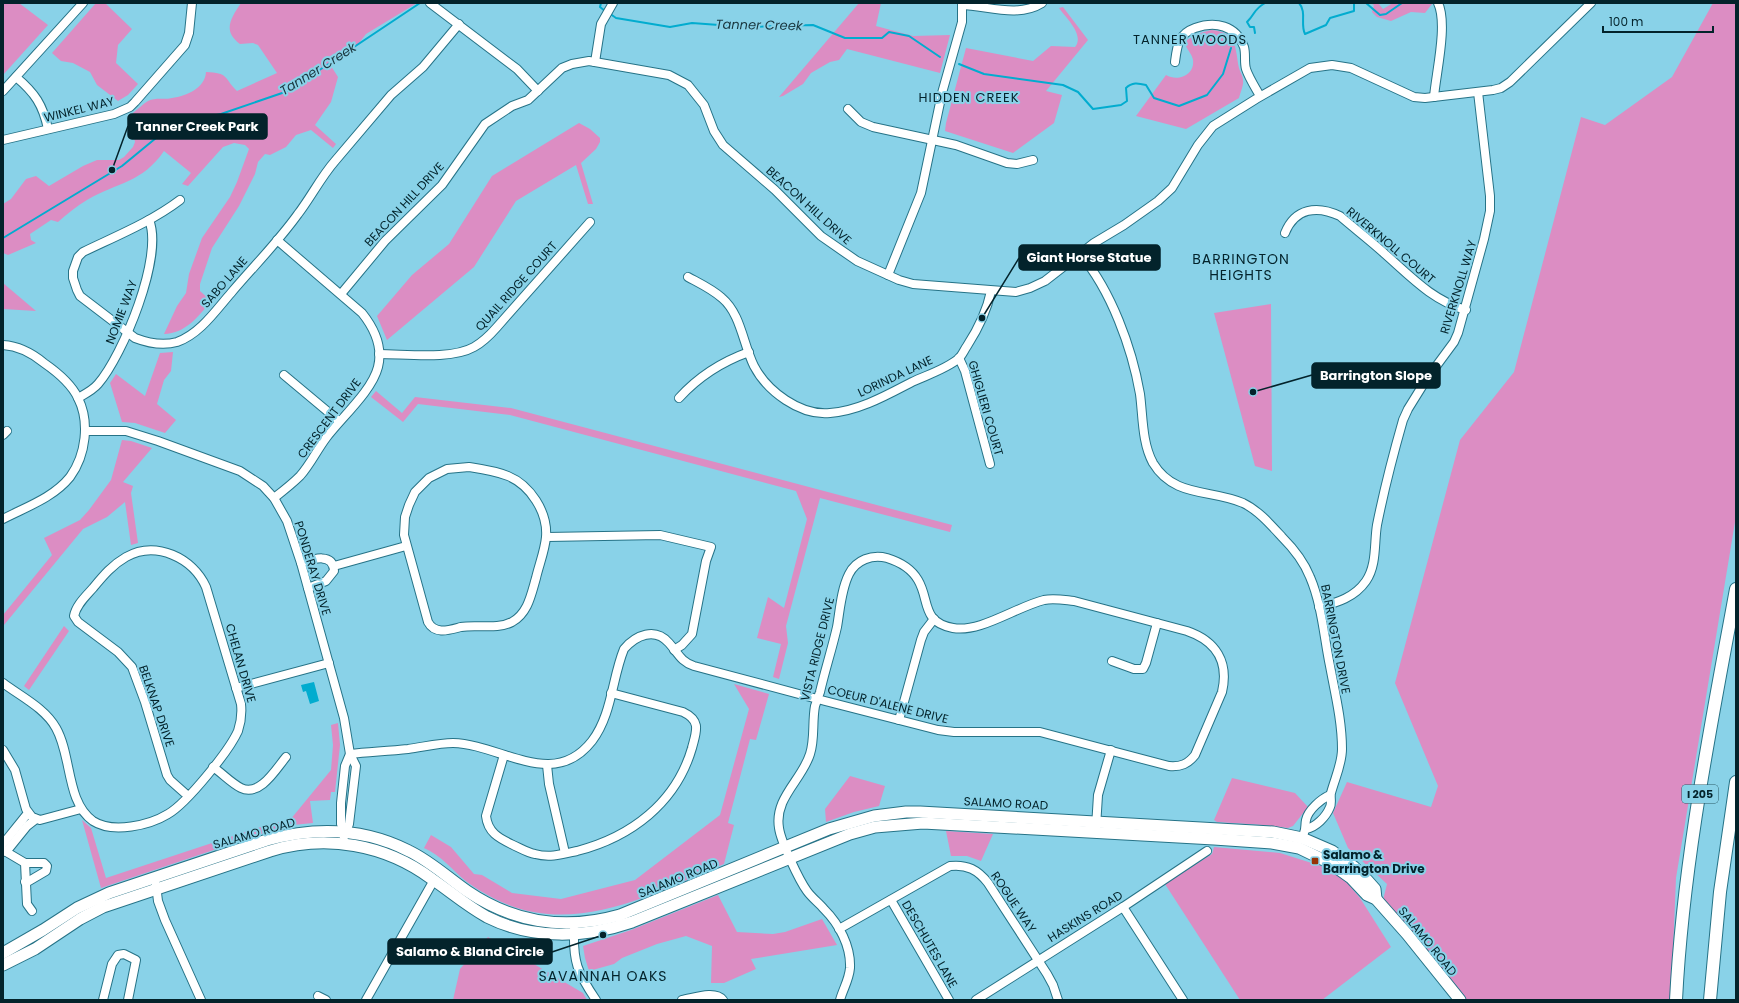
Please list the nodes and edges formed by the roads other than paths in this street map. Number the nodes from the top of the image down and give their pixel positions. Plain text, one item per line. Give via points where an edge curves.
1 (83, 3) edge
2 (192, 3) edge
3 (430, 3) edge
4 (1042, 3) edge
5 (1438, 3) edge
6 (1591, 3) edge
7 (613, 4) edge
8 (962, 4) edge
9 (459, 24) junction
10 (595, 62) junction
11 (1175, 62) dead end
12 (16, 77) junction
13 (3, 91) edge
14 (538, 91) junction
15 (1478, 92) junction
16 (1260, 96) junction
17 (1434, 98) junction
18 (848, 109) dead end
19 (48, 129) junction
20 (3, 140) edge
21 (932, 140) junction
22 (1033, 160) dead end
23 (180, 200) dead end
24 (149, 220) junction
25 (590, 222) dead end
26 (1284, 233) dead end
27 (277, 240) junction
28 (1080, 254) junction
29 (888, 275) junction
30 (688, 277) dead end
31 (991, 291) junction
32 (341, 294) junction
33 (1466, 310) junction
34 (128, 332) junction
35 (3, 346) edge
36 (749, 352) junction
37 (379, 354) junction
38 (959, 358) junction
39 (284, 375) dead end
40 (78, 398) junction
41 (679, 398) dead end
42 (339, 421) junction
43 (85, 431) junction
44 (990, 464) dead end
45 (274, 498) junction
46 (4, 516) edge
47 (546, 536) junction
48 (406, 546) junction
49 (301, 563) junction
50 (334, 566) junction
51 (308, 588) junction
52 (1736, 589) edge
53 (1319, 607) junction
54 (74, 616) joint
55 (934, 619) junction
56 (1157, 623) junction
57 (674, 650) junction
58 (1112, 661) dead end
59 (328, 662) junction
60 (3, 683) edge
61 (236, 688) junction
62 (611, 693) junction
63 (817, 699) junction
64 (899, 720) junction
65 (3, 750) edge
66 (1111, 750) junction
67 (350, 754) junction
68 (504, 755) junction
69 (286, 757) dead end
70 (547, 765) junction
71 (213, 767) junction
72 (1736, 782) edge
73 (1330, 795) junction
74 (188, 796) junction
75 (81, 809) junction
76 (28, 813) junction
77 (36, 819) junction
78 (1096, 827) junction
79 (344, 838) junction
80 (1302, 838) junction
81 (4, 848) edge
82 (1207, 851) dead end
83 (788, 852) junction
84 (566, 853) junction
85 (25, 863) junction
86 (434, 880) junction
87 (26, 882) junction
88 (155, 883) junction
89 (891, 900) junction
90 (1123, 907) junction
91 (32, 911) dead end
92 (574, 929) junction
93 (839, 929) junction
94 (3, 953) edge
95 (1038, 960) junction
96 (3, 965) edge
97 (318, 996) dead end
98 (103, 1000) edge
99 (128, 1000) edge
100 (201, 1000) edge
101 (326, 1000) edge
102 (366, 1000) edge
103 (596, 1000) edge
104 (682, 1000) edge
105 (723, 1000) edge
106 (840, 1000) edge
107 (949, 1000) edge
108 (976, 1000) edge
109 (1058, 1000) edge
110 (1183, 1000) edge
111 (1460, 1000) edge
112 (1676, 1000) edge
113 (1710, 1000) edge

1 - 12 street
2 - 19 street, WINKEL WAY via 186,45 136,102 114,114
3 - 9 street
4 - 8 street via 1024,10
5 - 17 street via 1442,15 1442,34
6 - 15 street, BEACON HILL DRIVE via 1510,82 1501,88
7 - 10 street via 603,19 598,34
8 - 21 street via 962,22
9 - 14 street via 517,69
9 - 27 street, SABO LANE via 423,67 391,95 328,168 299,213
10 - 14 street, BEACON HILL DRIVE via 572,64 563,68
10 - 29 street, BEACON HILL DRIVE via 669,75 688,85 702,101 714,131 723,145 776,190 830,243 857,262
11 - 16 street via 1177,44 1183,35 1207,24 1224,26 1237,36 1242,44 1246,68
12 - 13 street
12 - 19 street via 32,91 39,102
14 - 32 street, BEACON HILL DRIVE via 528,100 512,106 485,124 442,185 385,241
15 - 17 street, BEACON HILL DRIVE
15 - 33 street, RIVERKNOLL WAY via 1490,211
16 - 17 street, BEACON HILL DRIVE via 1310,68 1337,65 1359,70 1414,96
16 - 28 street, BEACON HILL DRIVE via 1213,126 1169,191 1143,212
18 - 21 street via 861,122 873,127
19 - 20 street, WINKEL WAY
21 - 22 street via 1017,164
21 - 29 street via 920,197
23 - 24 street, SABO LANE
24 - 34 street, NOMIE WAY via 153,231 153,249 141,298
24 - 34 street, SABO LANE via 83,252 74,264 73,278 80,296
25 - 37 street, QUAIL RIDGE COURT via 499,325 474,348 444,355
26 - 33 street, RIVERKNOLL COURT via 1292,218 1299,213 1316,210 1332,213 1383,252 1434,297
27 - 32 street, CRESCENT DRIVE
27 - 34 street, SABO LANE via 213,314 192,334 177,342 157,344 145,342
28 - 31 street, BEACON HILL DRIVE via 1045,281 1030,288 1016,292
28 - 53 street, BARRINGTON DRIVE via 1104,288 1128,350 1139,393 1145,442 1154,464 1166,478 1188,491 1229,498 1255,511 1299,557 1310,577
29 - 31 street, BEACON HILL DRIVE via 918,285
30 - 36 street, LORINDA LANE via 722,298 736,318
31 - 38 street, LORINDA LANE via 980,323
32 - 37 street, CRESCENT DRIVE via 369,322 377,338
33 - 53 street, RIVERKNOLL WAY via 1454,342 1426,380 1403,420 1377,525 1370,572 1365,582 1351,595 1339,603
34 - 40 street, NOMIE WAY via 114,362 98,384
35 - 40 street via 32,353 59,374
36 - 38 street, LORINDA LANE via 754,366 780,397 801,407 830,413 863,406
36 - 41 street via 714,367 689,386
37 - 42 street, CRESCENT DRIVE via 378,367 370,383
38 - 44 street, GHIGLIERI COURT via 965,371
39 - 42 street
40 - 43 street
42 - 45 street, CRESCENT DRIVE via 300,476
43 - 45 street, PONDERAY DRIVE via 126,431 158,440 240,471 263,486
43 - 46 street via 83,448 70,477 48,496
45 - 49 street, PONDERAY DRIVE via 287,521
47 - 48 street via 539,505 518,482 508,476 469,467 438,473 415,492 405,517
47 - 48 street via 528,604 517,618 503,625 471,625 444,631 431,627 428,622
47 - 57 street via 660,535 711,547 692,634 682,646
48 - 50 street
49 - 50 street via 325,558
49 - 51 street, PONDERAY DRIVE
50 - 51 street via 334,571 326,581
51 - 59 street, PONDERAY DRIVE
52 - 112 highway, I 205 via 1691,853
53 - 73 street, BARRINGTON DRIVE via 1342,732 1338,772
54 - 61 street, CHELAN DRIVE via 82,600 112,566 127,556 145,550 173,554 190,565 204,580
54 - 74 street, BELKNAP DRIVE via 78,622 118,652 132,667 167,775
55 - 56 street, COEUR D'ALENE DRIVE via 945,626 966,629 1039,602 1058,599
55 - 63 street, VISTA RIDGE DRIVE via 927,609 918,580 905,565 875,557 858,563 849,574 845,585
55 - 64 street via 920,640
56 - 58 street via 1143,669 1134,669
56 - 66 street, COEUR D'ALENE DRIVE via 1196,634 1211,645 1223,667 1222,692 1195,755 1190,761 1182,765 1169,766
57 - 62 street, COEUR D'ALENE DRIVE via 658,636 647,634 633,639 624,649
57 - 63 street, COEUR D'ALENE DRIVE via 687,664
59 - 61 street
59 - 67 street, PONDERAY DRIVE via 344,718
60 - 75 street via 41,711 56,728 64,746
61 - 71 street, CHELAN DRIVE via 242,712 238,731
62 - 70 street, COEUR D'ALENE DRIVE via 604,721 592,742 576,755
62 - 84 street via 678,710 693,718 697,728 690,753 676,785 651,813 621,835 596,846
63 - 64 street, COEUR D'ALENE DRIVE
63 - 83 street, VISTA RIDGE DRIVE via 813,741 807,763 783,800 779,813 779,830
64 - 66 street, COEUR D'ALENE DRIVE via 954,732 1040,732
65 - 76 street via 15,770
66 - 78 street via 1098,795
67 - 68 street, COEUR D'ALENE DRIVE via 452,743 476,746
67 - 79 street, PONDERAY DRIVE via 356,766 349,824
68 - 70 street, COEUR D'ALENE DRIVE
68 - 84 street via 486,816 490,829 499,838 528,852 546,856
69 - 71 street via 270,777 258,788 253,789 241,788
70 - 84 street via 549,784
71 - 74 street, CHELAN DRIVE
72 - 113 highway, I 205 via 1720,892
73 - 80 street, BARRINGTON DRIVE via 1331,806
73 - 80 street via 1322,798 1306,819
74 - 75 street, CHELAN DRIVE via 178,807 152,821 119,828 103,826
75 - 77 street via 50,818
76 - 77 street
76 - 81 street
77 - 81 street
78 - 80 main road, SALAMO ROAD via 1273,832
78 - 83 main road, SALAMO ROAD via 906,812 854,821
79 - 86 main road, SALAMO ROAD via 396,857
79 - 88 main road, SALAMO ROAD via 282,848
79 - 92 main road, SALAMO ROAD via 378,839 408,850 441,870 478,898 503,911
80 - 111 main road, SALAMO ROAD via 1329,849 1354,867 1374,889 1376,899
81 - 85 street
82 - 90 street, HASKINS ROAD
83 - 92 main road, SALAMO ROAD via 632,922 601,931
83 - 93 street, VISTA RIDGE DRIVE via 807,891
85 - 87 street
85 - 87 street via 44,863 47,866 46,871
86 - 92 main road, SALAMO ROAD via 464,903 505,924 542,933
86 - 102 street
87 - 91 street via 27,904
88 - 94 main road, SALAMO ROAD via 116,890 90,901
88 - 96 main road, SALAMO ROAD via 97,910 35,949
88 - 100 street via 165,920
89 - 93 street, ROGUE WAY
89 - 95 street, ROGUE WAY via 950,866 974,869 988,883
89 - 107 street, DESCHUTES LANE
90 - 95 street, HASKINS ROAD
90 - 110 street
92 - 103 street via 578,971
93 - 106 street, VISTA RIDGE DRIVE via 847,948 850,969
95 - 108 street, HASKINS ROAD
95 - 109 street, ROGUE WAY via 1053,984
97 - 101 street
98 - 99 street via 112,964 118,955 124,954 136,960
104 - 105 street via 712,995 717,995

